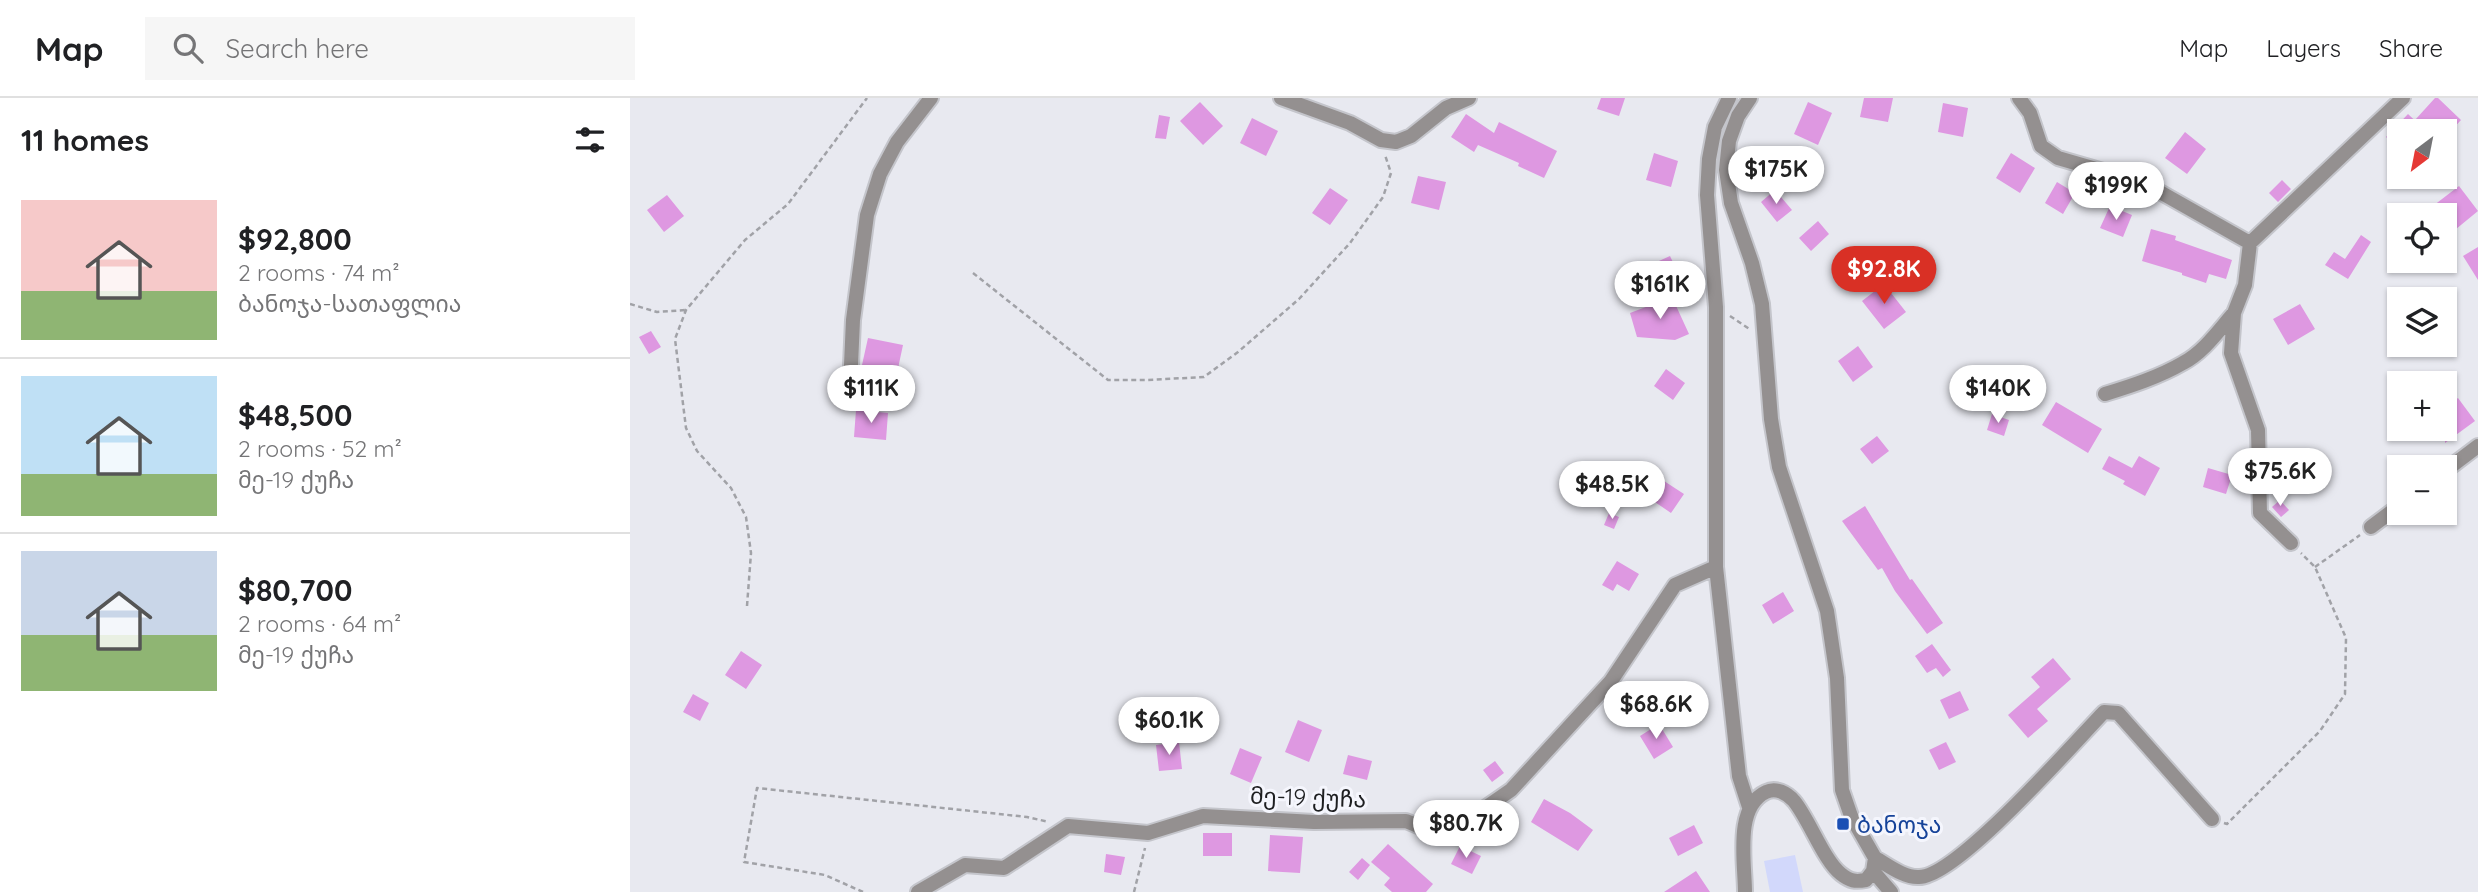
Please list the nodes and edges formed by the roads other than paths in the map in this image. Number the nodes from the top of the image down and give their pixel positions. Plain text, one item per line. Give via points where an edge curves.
1 (932, 98) edge
2 (1282, 98) edge
3 (1468, 98) edge
4 (1729, 98) edge
5 (1750, 98) edge
6 (2020, 98) edge
7 (2403, 98) edge
8 (2250, 243) junction
9 (2235, 313) junction
10 (851, 365) dead end
11 (2105, 394) dead end
12 (2478, 446) edge
13 (2457, 462) edge
14 (2387, 515) edge
15 (2371, 527) road end
16 (2291, 543) road end
17 (1716, 567) junction
18 (1749, 807) junction
19 (2212, 819) road end
20 (1874, 865) junction
21 (918, 892) edge
22 (1745, 892) edge
23 (1891, 892) edge

1 - 10 street via 897,142 880,174 867,215
2 - 3 street via 1350,123 1381,140 1396,142
4 - 17 street via 1715,127 1707,195 1716,307
5 - 20 street via 1729,141 1726,170 1731,203 1762,304 1779,467 1827,611 1837,678 1842,790
6 - 8 street via 2041,146 2058,158 2144,183
7 - 8 street
8 - 9 street via 2245,285
9 - 11 street via 2185,363
9 - 16 street via 2231,353 2258,430 2260,513
12 - 13 street
14 - 15 street
17 - 18 street via 1739,776
17 - 21 street, მე-19 ქუჩა via 1675,584 1611,681 1511,790 1452,831 1435,833 1406,821 1203,816 1148,833 1068,826 1004,868 965,866
18 - 20 street via 1758,795 1771,789 1783,792 1839,873 1853,882 1866,880
18 - 22 street via 1744,823
19 - 20 street via 2118,713 2104,712 1965,853 1935,874 1919,877
20 - 23 street

